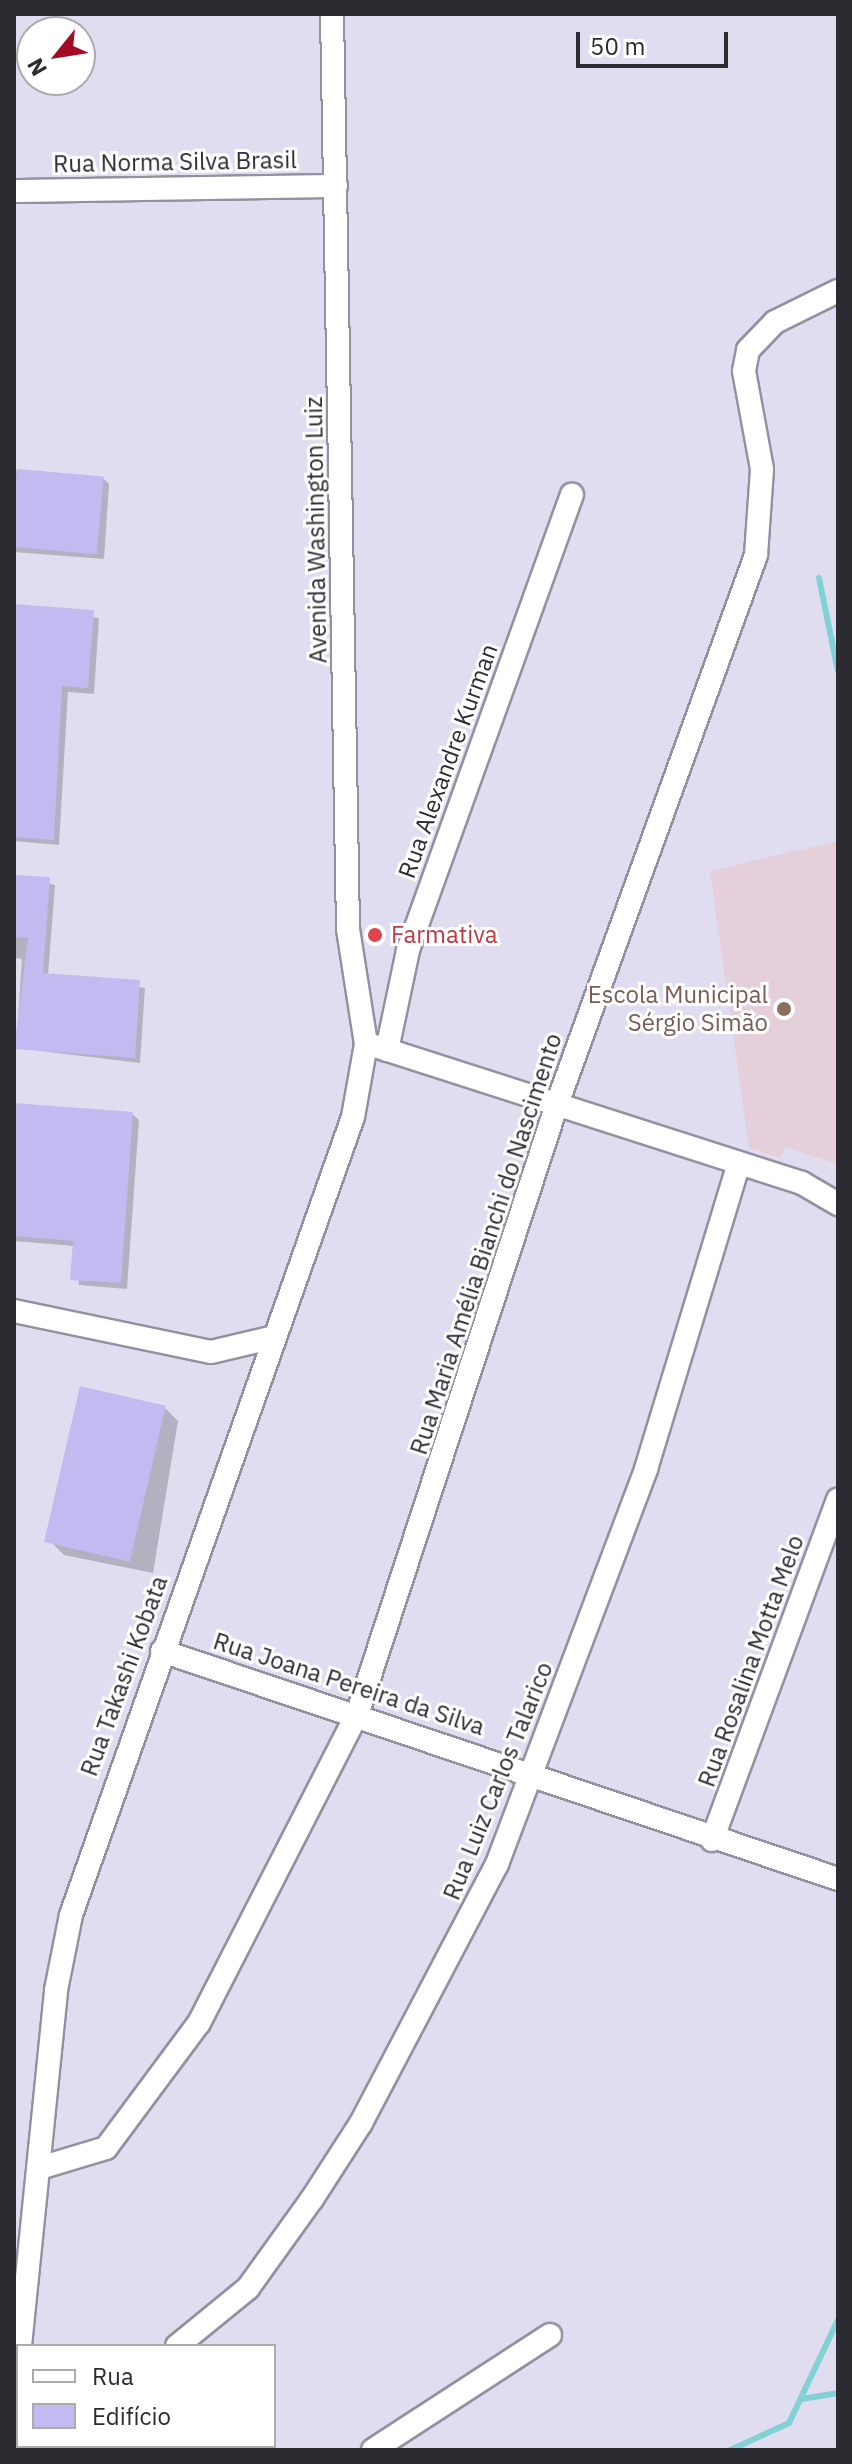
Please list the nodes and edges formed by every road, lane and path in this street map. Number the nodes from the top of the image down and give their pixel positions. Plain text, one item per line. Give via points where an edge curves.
1 (332, 14) edge
2 (336, 186) junction
3 (14, 191) edge
4 (838, 291) edge
5 (572, 495) dead end
6 (376, 1047) junction
7 (556, 1107) junction
8 (738, 1166) junction
9 (838, 1204) edge
10 (14, 1311) edge
11 (270, 1338) junction
12 (838, 1500) edge
13 (162, 1651) junction
14 (358, 1712) junction
15 (534, 1772) junction
16 (712, 1840) junction
17 (838, 1879) edge
18 (43, 2167) junction
19 (550, 2335) dead end
20 (20, 2344) edge
21 (179, 2344) edge
22 (373, 2450) edge

1 - 2 street, Avenida Washington Luiz
2 - 3 street, Rua Norma Silva Brasil
2 - 6 street, Avenida Washington Luiz via 348,929
4 - 7 street, Rua Maria Amélia Bianchi do Nascimento via 775,322 748,350 744,371 762,469 756,555
5 - 6 street, Rua Alexandre Kurman
6 - 7 street
6 - 11 street, Rua Takashi Kobata
7 - 8 street
7 - 14 street, Rua Maria Amélia Bianchi do Nascimento
8 - 9 street via 802,1183
8 - 15 street, Rua Luiz Carlos Talarico via 646,1469
10 - 11 street via 211,1352
11 - 13 street, Rua Takashi Kobata
12 - 16 street, Rua Rosalina Motta Melo
13 - 14 street, Rua Joana Pereira da Silva
13 - 18 street, Rua Takashi Kobata via 71,1915 56,1990
14 - 15 street, Rua Joana Pereira da Silva
14 - 18 street, Rua Maria Amélia Bianchi do Nascimento via 199,2023 106,2148
15 - 16 street, Rua Joana Pereira da Silva
15 - 21 street, Rua Luiz Carlos Talarico via 455,1950 361,2123 248,2288
16 - 17 street, Rua Joana Pereira da Silva
18 - 20 street, Rua Takashi Kobata
19 - 22 street

